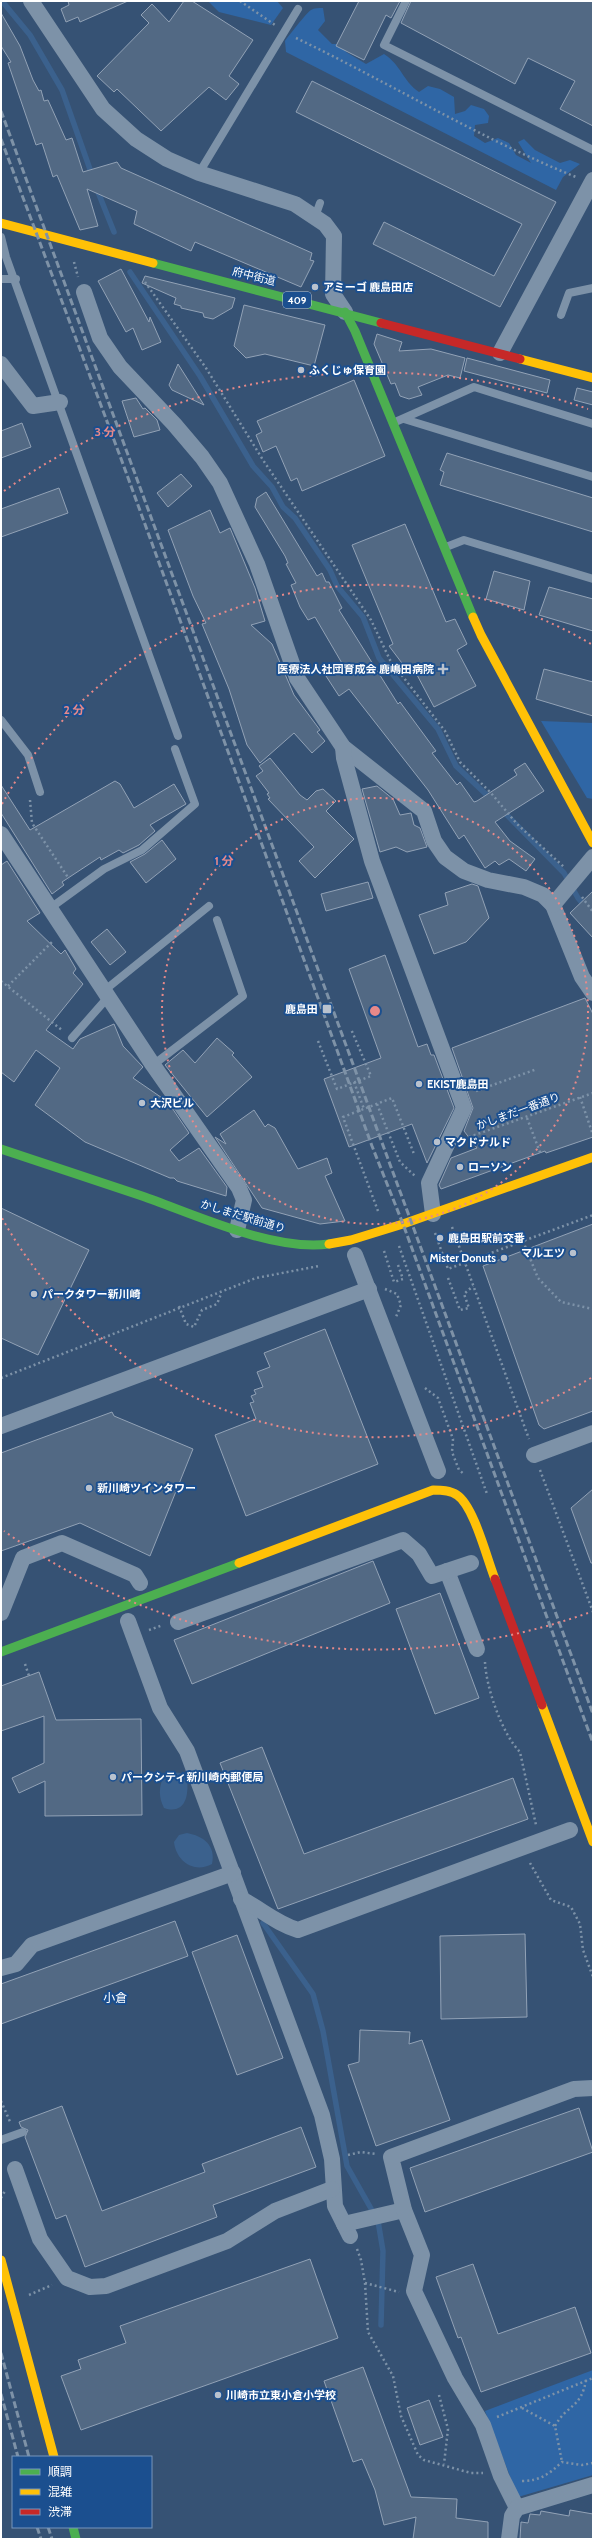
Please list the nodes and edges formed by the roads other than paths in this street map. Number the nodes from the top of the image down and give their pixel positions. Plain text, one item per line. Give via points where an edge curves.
1 (31, 1) edge
2 (406, 1) edge
3 (298, 9) dead end
4 (593, 150) edge
5 (199, 173) junction
6 (592, 181) edge
7 (1, 223) edge
8 (1, 237) edge
9 (1, 279) edge
10 (16, 279) junction
11 (593, 288) edge
12 (84, 292) road end
13 (345, 312) junction
14 (561, 315) dead end
15 (500, 353) junction
16 (1, 364) edge
17 (593, 378) edge
18 (60, 402) junction
19 (404, 419) junction
20 (391, 423) junction
21 (593, 424) edge
22 (593, 477) edge
23 (445, 548) junction
24 (593, 579) edge
25 (1, 720) edge
26 (178, 736) dead end
27 (343, 747) junction
28 (175, 749) dead end
29 (40, 792) dead end
30 (588, 822) edge
31 (593, 842) edge
32 (3, 843) edge
33 (593, 857) edge
34 (210, 906) dead end
35 (553, 906) junction
36 (50, 909) junction
37 (217, 920) dead end
38 (107, 993) junction
39 (593, 993) edge
40 (72, 1038) road end
41 (153, 1065) junction
42 (1, 1149) edge
43 (593, 1157) edge
44 (433, 1214) junction
45 (237, 1230) junction
46 (355, 1256) dead end
47 (375, 1285) junction
48 (1, 1426) edge
49 (593, 1433) edge
50 (534, 1454) road end
51 (438, 1471) dead end
52 (471, 1564) dead end
53 (447, 1572) junction
54 (140, 1583) dead end
55 (1, 1613) edge
56 (128, 1621) dead end
57 (178, 1622) road end
58 (477, 1649) dead end
59 (1, 1652) edge
60 (570, 1830) dead end
61 (593, 1842) edge
62 (233, 1873) junction
63 (241, 1899) junction
64 (1, 1968) edge
65 (593, 2088) edge
66 (23, 2132) dead end
67 (1, 2140) edge
68 (15, 2170) dead end
69 (332, 2189) junction
70 (404, 2210) junction
71 (1, 2260) edge
72 (54, 2456) edge
73 (593, 2485) edge
74 (517, 2508) junction
75 (73, 2528) edge
76 (76, 2539) edge
77 (509, 2539) edge

1 - 5 street via 103,109 136,139 167,159
2 - 4 lane via 384,45
3 - 5 lane
5 - 13 street via 318,210 334,236 333,294
6 - 15 street
7 - 13 main road, 府中街道 / 409
8 - 10 lane via 6,257
9 - 10 lane
10 - 18 lane
11 - 14 lane via 569,293
12 - 27 street via 100,338 120,367 174,424 220,484 257,564 297,678
13 - 15 main road, 府中街道 / 409
13 - 20 main road via 356,331
15 - 17 main road, 府中街道 / 409
16 - 18 street via 33,406
18 - 26 lane
19 - 20 lane
19 - 21 lane via 474,388
19 - 22 lane
20 - 23 main road
23 - 24 lane via 464,540
23 - 30 main road via 481,635
25 - 29 lane via 28,755
27 - 35 street via 424,811 434,841 445,857 464,871 543,896
27 - 44 street via 372,861 464,1108 429,1182
28 - 36 lane via 195,804 142,850 104,869
30 - 31 main road
32 - 36 street
33 - 35 street
34 - 38 lane
35 - 39 street via 582,977
36 - 38 street
37 - 41 lane via 243,996
38 - 40 lane
38 - 41 street
41 - 45 street via 239,1188 244,1200
42 - 45 main road, かしまだ駅前通り
43 - 44 main road, かしまだ駅前通り
44 - 45 main road, かしまだ駅前通り via 351,1240 319,1245 284,1242
46 - 47 street
47 - 48 street
47 - 51 street
49 - 50 street
52 - 53 street
53 - 57 street via 432,1576 419,1554 403,1540
53 - 58 street
54 - 55 street via 135,1575 62,1543 23,1558
56 - 62 street via 160,1708 187,1751
59 - 61 main road via 433,1490 450,1490 460,1495 467,1505
60 - 63 street via 298,1930 284,1926 262,1909
62 - 63 street
62 - 64 street via 32,1945 16,1964
63 - 69 street via 322,2115 332,2159
65 - 70 street via 574,2089 391,2157
66 - 67 lane
68 - 69 street via 40,2239 67,2278 90,2287 106,2286 227,2241 275,2211
69 - 70 street via 335,2206 347,2230 375,2216
70 - 74 street via 422,2255 414,2291 455,2378 482,2423 500,2473
71 - 72 main road
73 - 74 street
74 - 77 street via 512,2516
75 - 76 main road

